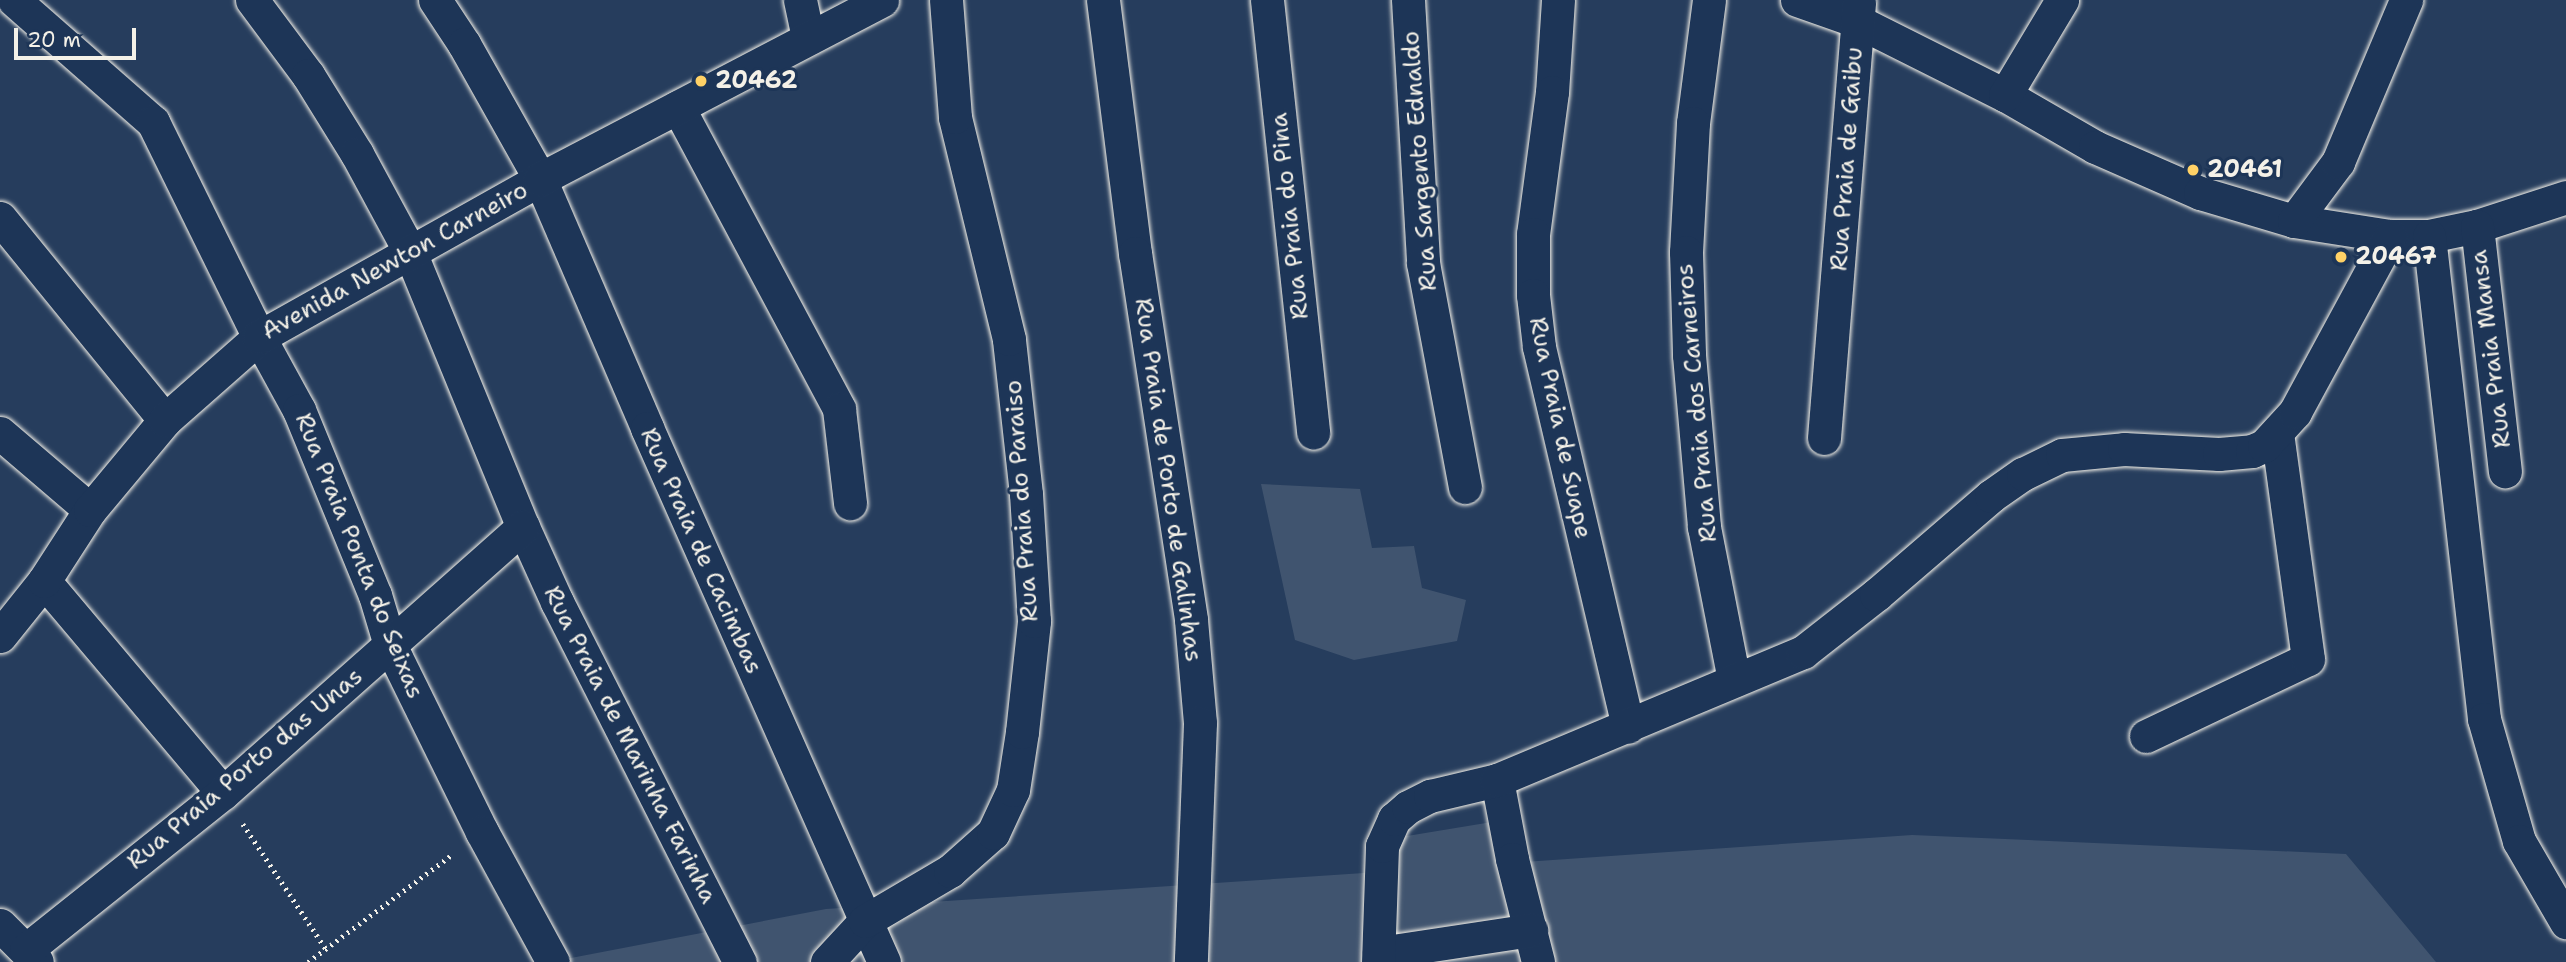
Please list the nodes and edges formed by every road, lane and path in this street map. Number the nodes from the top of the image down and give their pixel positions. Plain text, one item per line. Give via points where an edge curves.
1 (14, 0) edge
2 (252, 0) edge
3 (435, 0) edge
4 (800, 0) edge
5 (882, 0) edge
6 (946, 0) edge
7 (1103, 0) edge
8 (1267, 0) edge
9 (1408, 0) edge
10 (1558, 0) edge
11 (1709, 0) edge
12 (1797, 0) edge
13 (2062, 0) edge
14 (2406, 0) edge
15 (1858, 10) edge
16 (808, 38) junction
17 (2005, 95) junction
18 (678, 107) junction
19 (540, 179) junction
20 (2566, 197) edge
21 (0, 218) edge
22 (2294, 220) junction
23 (2477, 226) junction
24 (2390, 236) junction
25 (2429, 236) junction
26 (410, 252) junction
27 (259, 337) junction
28 (165, 420) junction
29 (0, 433) edge
30 (1313, 433) dead end
31 (2277, 434) junction
32 (1824, 438) dead end
33 (2505, 471) dead end
34 (1465, 487) dead end
35 (849, 503) dead end
36 (90, 510) junction
37 (523, 527) junction
38 (44, 581) junction
39 (0, 636) edge
40 (390, 645) junction
41 (1734, 680) junction
42 (1628, 727) junction
43 (2146, 736) dead end
44 (1497, 780) junction
45 (223, 793) junction
46 (482, 832) junction
47 (866, 921) junction
48 (2566, 922) edge
49 (0, 925) edge
50 (1531, 930) junction
51 (326, 949) junction
52 (32, 956) edge
53 (1378, 958) edge
54 (308, 962) edge
55 (553, 962) edge
56 (740, 962) edge
57 (827, 962) edge
58 (884, 962) edge
59 (1191, 962) edge
60 (1538, 962) edge

1 - 27 street, Rua Praia Ponta do Seixas via 153,122
2 - 26 street, Rua Praia de Marinha Farinha via 308,75
3 - 19 street, Rua Praia de Cacimbas
4 - 16 street
5 - 16 street, Avenida Newton Carneiro
6 - 47 street, Rua Praia do Paraiso via 955,117 1009,339 1034,621 1013,790 993,833 950,871
7 - 59 street, Rua Praia de Porto de Galinhas via 1135,253 1191,620 1200,723
8 - 30 street, Rua Praia do Pina
9 - 34 street, Rua Sargento Ednaldo via 1423,263
10 - 42 street, Rua Praia de Suape via 1552,92 1533,234 1533,295 1539,347
11 - 41 street, Rua Praia dos Carneiros via 1693,123 1686,239 1688,342 1704,527
12 - 15 street
13 - 17 street
14 - 22 street via 2338,162
15 - 17 street
15 - 32 street, Rua Praia de Gaibu
16 - 18 street, Avenida Newton Carneiro
17 - 22 street via 2095,147 2200,193
18 - 19 street, Avenida Newton Carneiro
18 - 35 street via 839,410
19 - 26 street, Avenida Newton Carneiro
19 - 47 street, Rua Praia de Cacimbas
20 - 23 street
21 - 28 street
22 - 24 street
23 - 25 street
23 - 33 street, Rua Praia Mansa
24 - 25 street
24 - 31 street via 2295,412
25 - 48 street via 2484,719 2519,841
26 - 27 street, Avenida Newton Carneiro
26 - 37 street, Rua Praia de Marinha Farinha
27 - 28 street, Avenida Newton Carneiro
27 - 40 street, Rua Praia Ponta do Seixas via 299,410 375,595
28 - 36 street, Avenida Newton Carneiro
29 - 36 street
31 - 41 street via 2252,451 2219,454 2124,449 2062,455 1991,496 1803,652
31 - 43 street via 2308,659
36 - 38 street, Avenida Newton Carneiro
37 - 40 street, Rua Praia Porto das Unas
37 - 56 street, Rua Praia de Marinha Farinha
38 - 39 street, Avenida Newton Carneiro
38 - 45 street
40 - 45 street, Rua Praia Porto das Unas
40 - 46 street, Rua Praia Ponta do Seixas
41 - 42 street
42 - 44 street
44 - 50 street
44 - 53 street via 1430,796 1394,819 1382,846
45 - 51 path
45 - 52 street, Rua Praia Porto das Unas
46 - 51 path
46 - 55 street, Rua Praia Ponta do Seixas
47 - 57 street, Rua Praia do Paraiso
47 - 58 street, Rua Praia de Cacimbas
49 - 52 street
50 - 53 street
50 - 60 street
51 - 54 path

